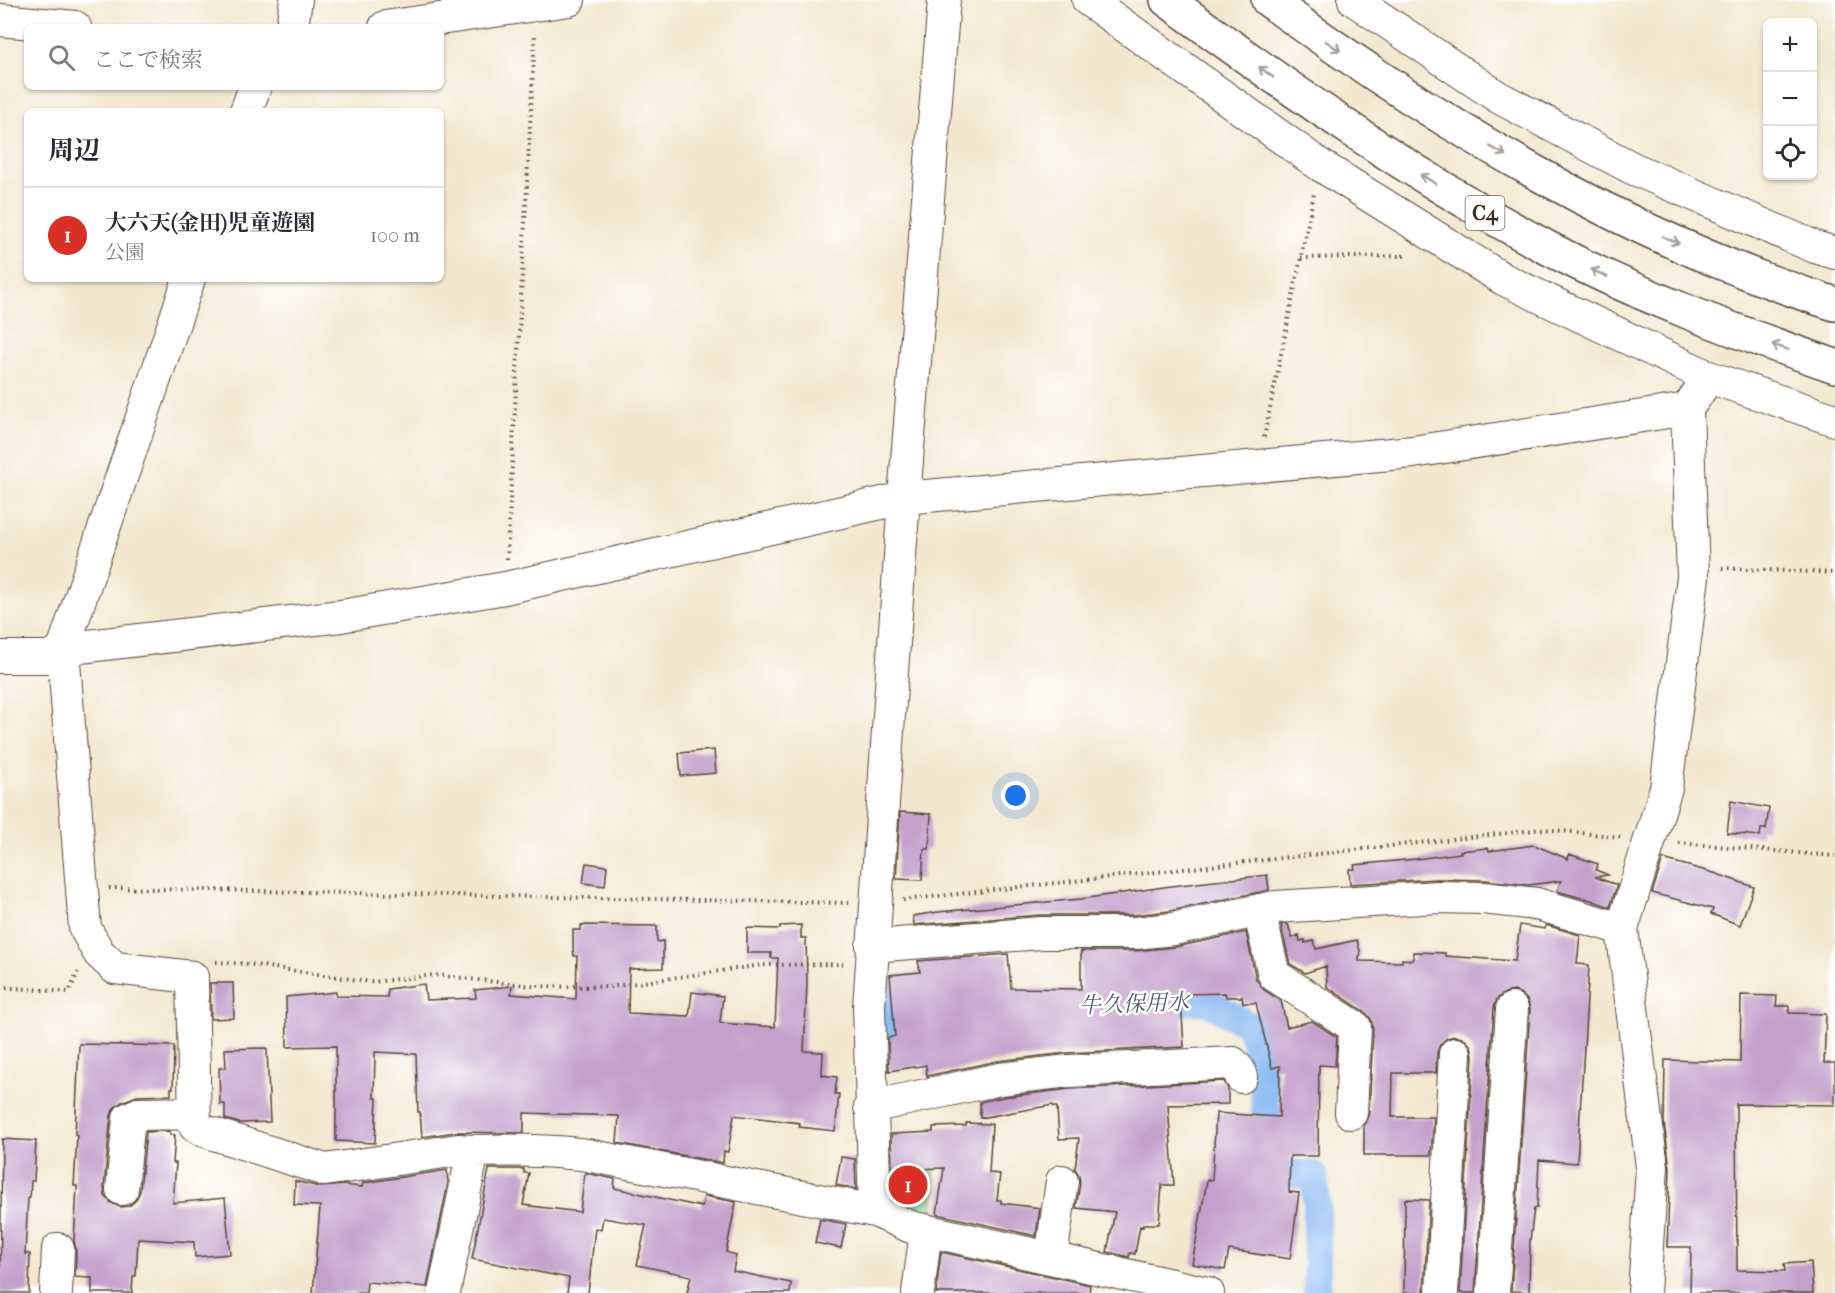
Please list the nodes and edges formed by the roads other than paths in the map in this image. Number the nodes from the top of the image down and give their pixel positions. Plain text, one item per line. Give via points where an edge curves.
1 (296, 0) edge
2 (569, 0) edge
3 (944, 0) edge
4 (1088, 0) edge
5 (1167, 0) edge
6 (1268, 0) edge
7 (1354, 0) edge
8 (0, 20) edge
9 (43, 24) edge
10 (292, 24) edge
11 (405, 24) edge
12 (254, 90) edge
13 (247, 108) edge
14 (1835, 253) edge
15 (188, 282) edge
16 (1835, 304) edge
17 (1835, 366) edge
18 (1709, 377) junction
19 (1688, 409) junction
20 (1835, 420) edge
21 (904, 498) junction
22 (63, 649) junction
23 (0, 657) edge
24 (1259, 910) junction
25 (1622, 929) junction
26 (872, 955) junction
27 (1512, 1009) dead end
28 (1455, 1054) dead end
29 (1241, 1077) dead end
30 (1346, 1095) dead end
31 (870, 1107) junction
32 (194, 1113) junction
33 (472, 1151) junction
34 (1062, 1181) dead end
35 (122, 1189) dead end
36 (876, 1211) junction
37 (926, 1230) junction
38 (58, 1249) dead end
39 (1051, 1258) junction
40 (56, 1293) edge
41 (444, 1293) edge
42 (918, 1293) edge
43 (1208, 1293) edge
44 (1442, 1293) edge
45 (1494, 1293) edge
46 (1644, 1293) edge

1 - 10 street
2 - 11 street
3 - 21 street
4 - 18 street via 1320,165 1503,279
17 -> 5 highway, C4 via 1716,324 1548,248 1392,157
6 -> 16 highway via 1427,108 1574,193 1658,235
7 - 14 street via 1498,97 1632,168
8 - 9 street
12 - 13 street
15 - 22 street
18 - 19 street
18 - 20 street
19 - 21 street via 1413,452
19 - 25 street via 1692,567 1666,788
21 - 22 street via 505,588 341,616
21 - 26 street
22 - 23 street via 53,657
22 - 32 street via 85,928 99,953 115,968 192,977
24 - 25 street via 1438,897 1483,898 1537,904
24 - 26 street via 1135,933 1042,933
24 - 30 street via 1274,975 1305,1004 1355,1026
25 - 46 street via 1652,1167
26 - 31 street via 868,1007
27 - 45 street via 1519,1071 1488,1207
28 - 44 street via 1439,1102 1437,1177
29 - 31 street via 1233,1063 1069,1071 1000,1079
31 - 36 street
32 - 33 street via 195,1126 202,1130 325,1170
32 - 35 street via 138,1114 129,1118
33 - 36 street via 587,1155
33 - 41 street
34 - 39 street
36 - 37 street
37 - 39 street
37 - 42 street
38 - 40 street
39 - 43 street

